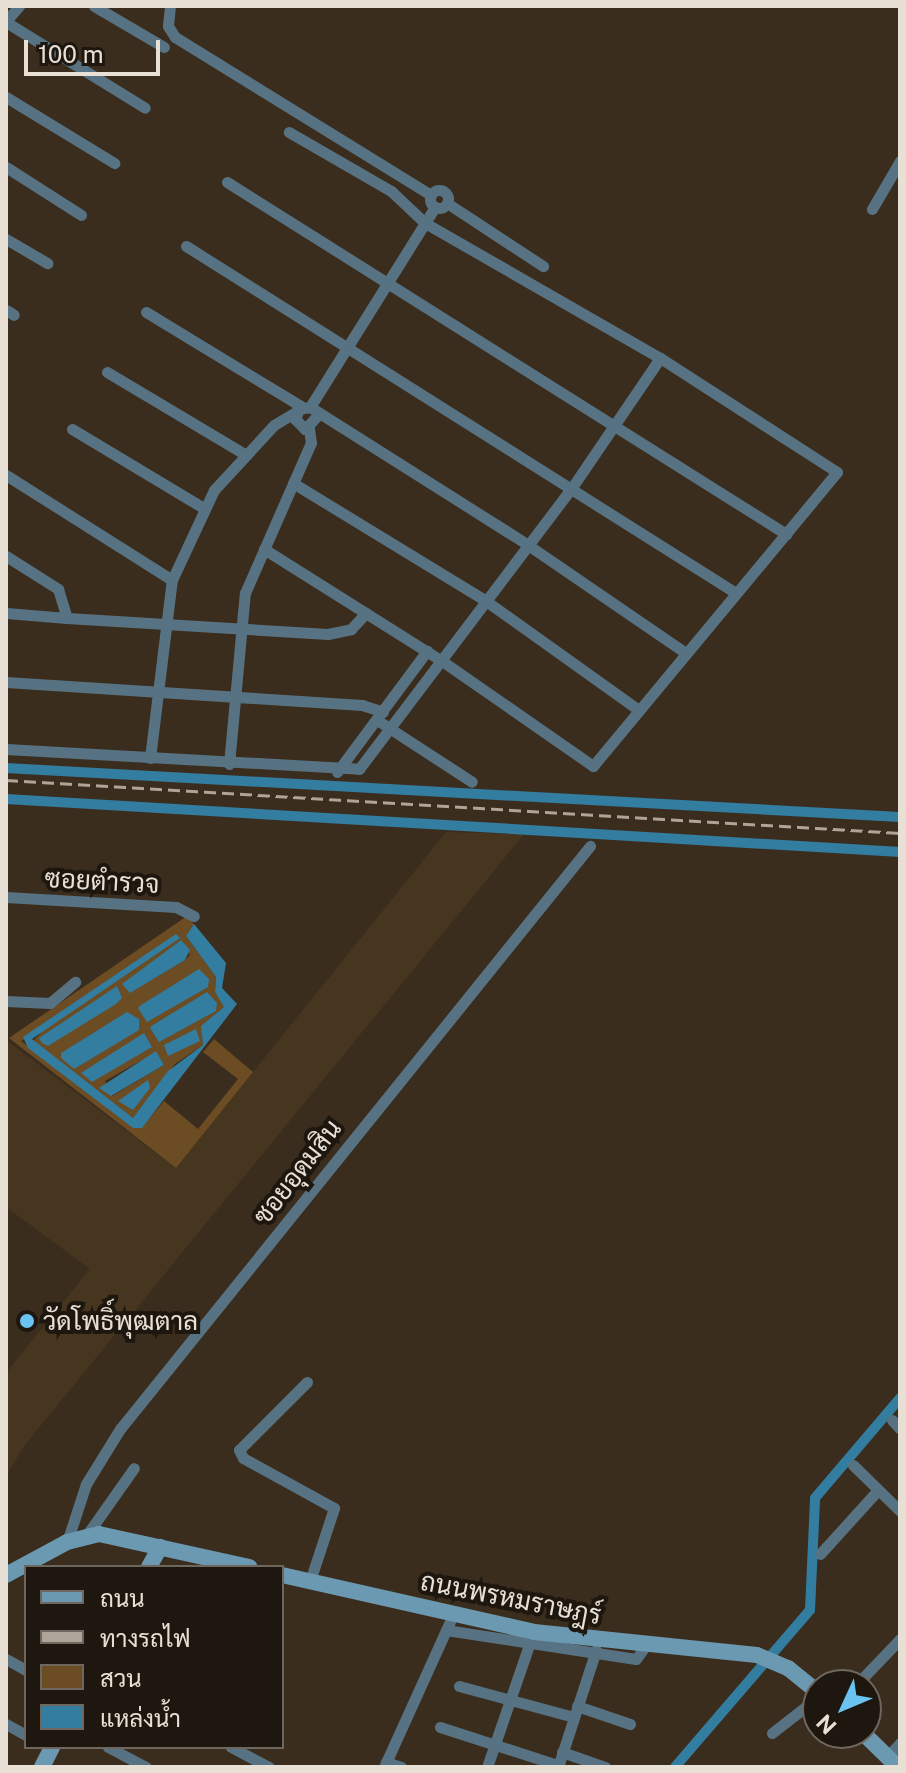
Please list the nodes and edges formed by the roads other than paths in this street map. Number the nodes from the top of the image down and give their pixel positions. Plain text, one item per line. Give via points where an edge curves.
1 (19, 6) edge
2 (94, 6) edge
3 (170, 6) edge
4 (6, 22) edge
5 (164, 47) dead end
6 (6, 97) edge
7 (145, 108) dead end
8 (289, 132) dead end
9 (900, 161) edge
10 (114, 163) dead end
11 (6, 167) edge
12 (227, 182) dead end
13 (438, 201) junction
14 (872, 209) dead end
15 (81, 215) dead end
16 (425, 223) junction
17 (6, 239) edge
18 (186, 246) dead end
19 (47, 263) dead end
20 (543, 266) dead end
21 (388, 282) junction
22 (146, 312) dead end
23 (349, 345) junction
24 (660, 358) junction
25 (107, 372) dead end
26 (306, 411) junction
27 (615, 422) junction
28 (309, 428) junction
29 (72, 429) dead end
30 (246, 455) junction
31 (6, 475) edge
32 (293, 483) junction
33 (573, 486) junction
34 (205, 509) junction
35 (786, 534) junction
36 (528, 545) junction
37 (264, 549) junction
38 (6, 556) edge
39 (172, 580) junction
40 (736, 593) junction
41 (486, 601) junction
42 (6, 613) edge
43 (366, 613) junction
44 (67, 618) junction
45 (164, 622) junction
46 (238, 629) junction
47 (427, 651) junction
48 (684, 652) junction
49 (442, 661) junction
50 (6, 682) edge
51 (157, 694) junction
52 (234, 699) junction
53 (639, 710) junction
54 (380, 716) junction
55 (390, 730) junction
56 (6, 749) edge
57 (150, 758) junction
58 (229, 764) junction
59 (337, 772) junction
60 (472, 782) dead end
61 (590, 846) dead end
62 (6, 897) edge
63 (194, 916) dead end
64 (75, 982) dead end
65 (6, 1001) edge
66 (307, 1382) dead end
67 (853, 1465) dead end
68 (134, 1468) dead end
69 (878, 1490) junction
70 (897, 1504) edge
71 (86, 1536) junction
72 (67, 1542) junction
73 (160, 1547) junction
74 (820, 1554) dead end
75 (24, 1565) edge
76 (24, 1565) edge
77 (150, 1565) edge
78 (240, 1565) edge
79 (6, 1575) edge
80 (284, 1575) edge
81 (310, 1581) junction
82 (454, 1613) junction
83 (446, 1630) junction
84 (532, 1638) junction
85 (900, 1639) edge
86 (596, 1648) junction
87 (6, 1659) edge
88 (24, 1669) edge
89 (871, 1669) edge
90 (802, 1684) edge
91 (459, 1686) dead end
92 (511, 1699) junction
93 (802, 1708) edge
94 (576, 1712) junction
95 (6, 1724) edge
96 (630, 1724) dead end
97 (440, 1727) dead end
98 (772, 1733) dead end
99 (24, 1734) edge
100 (900, 1743) edge
101 (495, 1745) junction
102 (112, 1749) edge
103 (235, 1749) edge
104 (562, 1752) junction
105 (893, 1762) edge
106 (385, 1765) edge
107 (558, 1766) edge
108 (146, 1767) edge
109 (269, 1767) edge
110 (401, 1767) edge
111 (487, 1767) edge
112 (605, 1767) edge

1 - 4 street
2 - 5 street
3 - 13 street via 168,26 175,37
4 - 7 street
6 - 10 street
8 - 16 street via 391,191
9 - 14 street
11 - 15 street
12 - 21 street
13 - 16 street
13 - 20 street
16 - 21 street
16 - 24 street
17 - 19 street
18 - 23 street
21 - 23 street
21 - 27 street
22 - 26 street
23 - 26 street
23 - 33 street
24 - 27 street
24 - 35 street via 834,467 834,478
25 - 30 street
26 - 28 street
26 - 28 street via 298,426
26 - 30 street via 274,425
26 - 36 street
27 - 33 street
27 - 35 street
28 - 32 street via 311,443
29 - 34 street
30 - 34 street via 229,470
31 - 39 street
32 - 37 street
32 - 41 street
33 - 36 street
33 - 40 street
34 - 39 street
35 - 40 street
36 - 41 street
36 - 48 street
37 - 43 street
37 - 46 street via 245,593
38 - 44 street via 58,589
39 - 45 street
40 - 48 street
41 - 49 street
41 - 53 street
42 - 44 street
43 - 46 street via 338,634
43 - 47 street
44 - 45 street
45 - 46 street
45 - 51 street
46 - 52 street
47 - 49 street
47 - 54 street
48 - 53 street
49 - 53 street via 590,766
49 - 55 street
50 - 51 street
51 - 52 street
51 - 57 street
52 - 54 street via 362,705
52 - 58 street
54 - 55 street
54 - 59 street
55 - 59 street via 359,769
55 - 60 street
56 - 57 street
57 - 58 street
58 - 59 street
61 - 72 street, ซอยอุดมสิน via 120,1429 86,1484
62 - 63 street, ซอยตำรวจ via 176,907
64 - 65 street via 50,1003
66 - 81 street via 239,1450 243,1458 334,1508
67 - 69 street
68 - 71 street
69 - 70 street
69 - 74 street
71 - 72 street
71 - 73 street via 112,1534
72 - 75 street
73 - 77 street
73 - 78 street
76 - 79 street
80 - 81 street, ถนนพรหมราษฎร์
81 - 82 street, ถนนพรหมราษฎร์
82 - 83 street
82 - 84 street, ถนนพรหมราษฎร์
83 - 84 street
83 - 106 street
84 - 86 street, ถนนพรหมราษฎร์
84 - 92 street
85 - 89 street
86 - 90 street, ถนนพรหมราษฎร์ via 647,1644 765,1658
86 - 94 street
87 - 88 street
91 - 92 street
92 - 94 street
92 - 101 street
93 - 98 street
94 - 96 street
94 - 104 street
95 - 99 street
97 - 101 street
100 - 105 street
101 - 107 street
101 - 111 street
102 - 108 street
103 - 109 street
104 - 107 street
104 - 112 street
106 - 110 street

